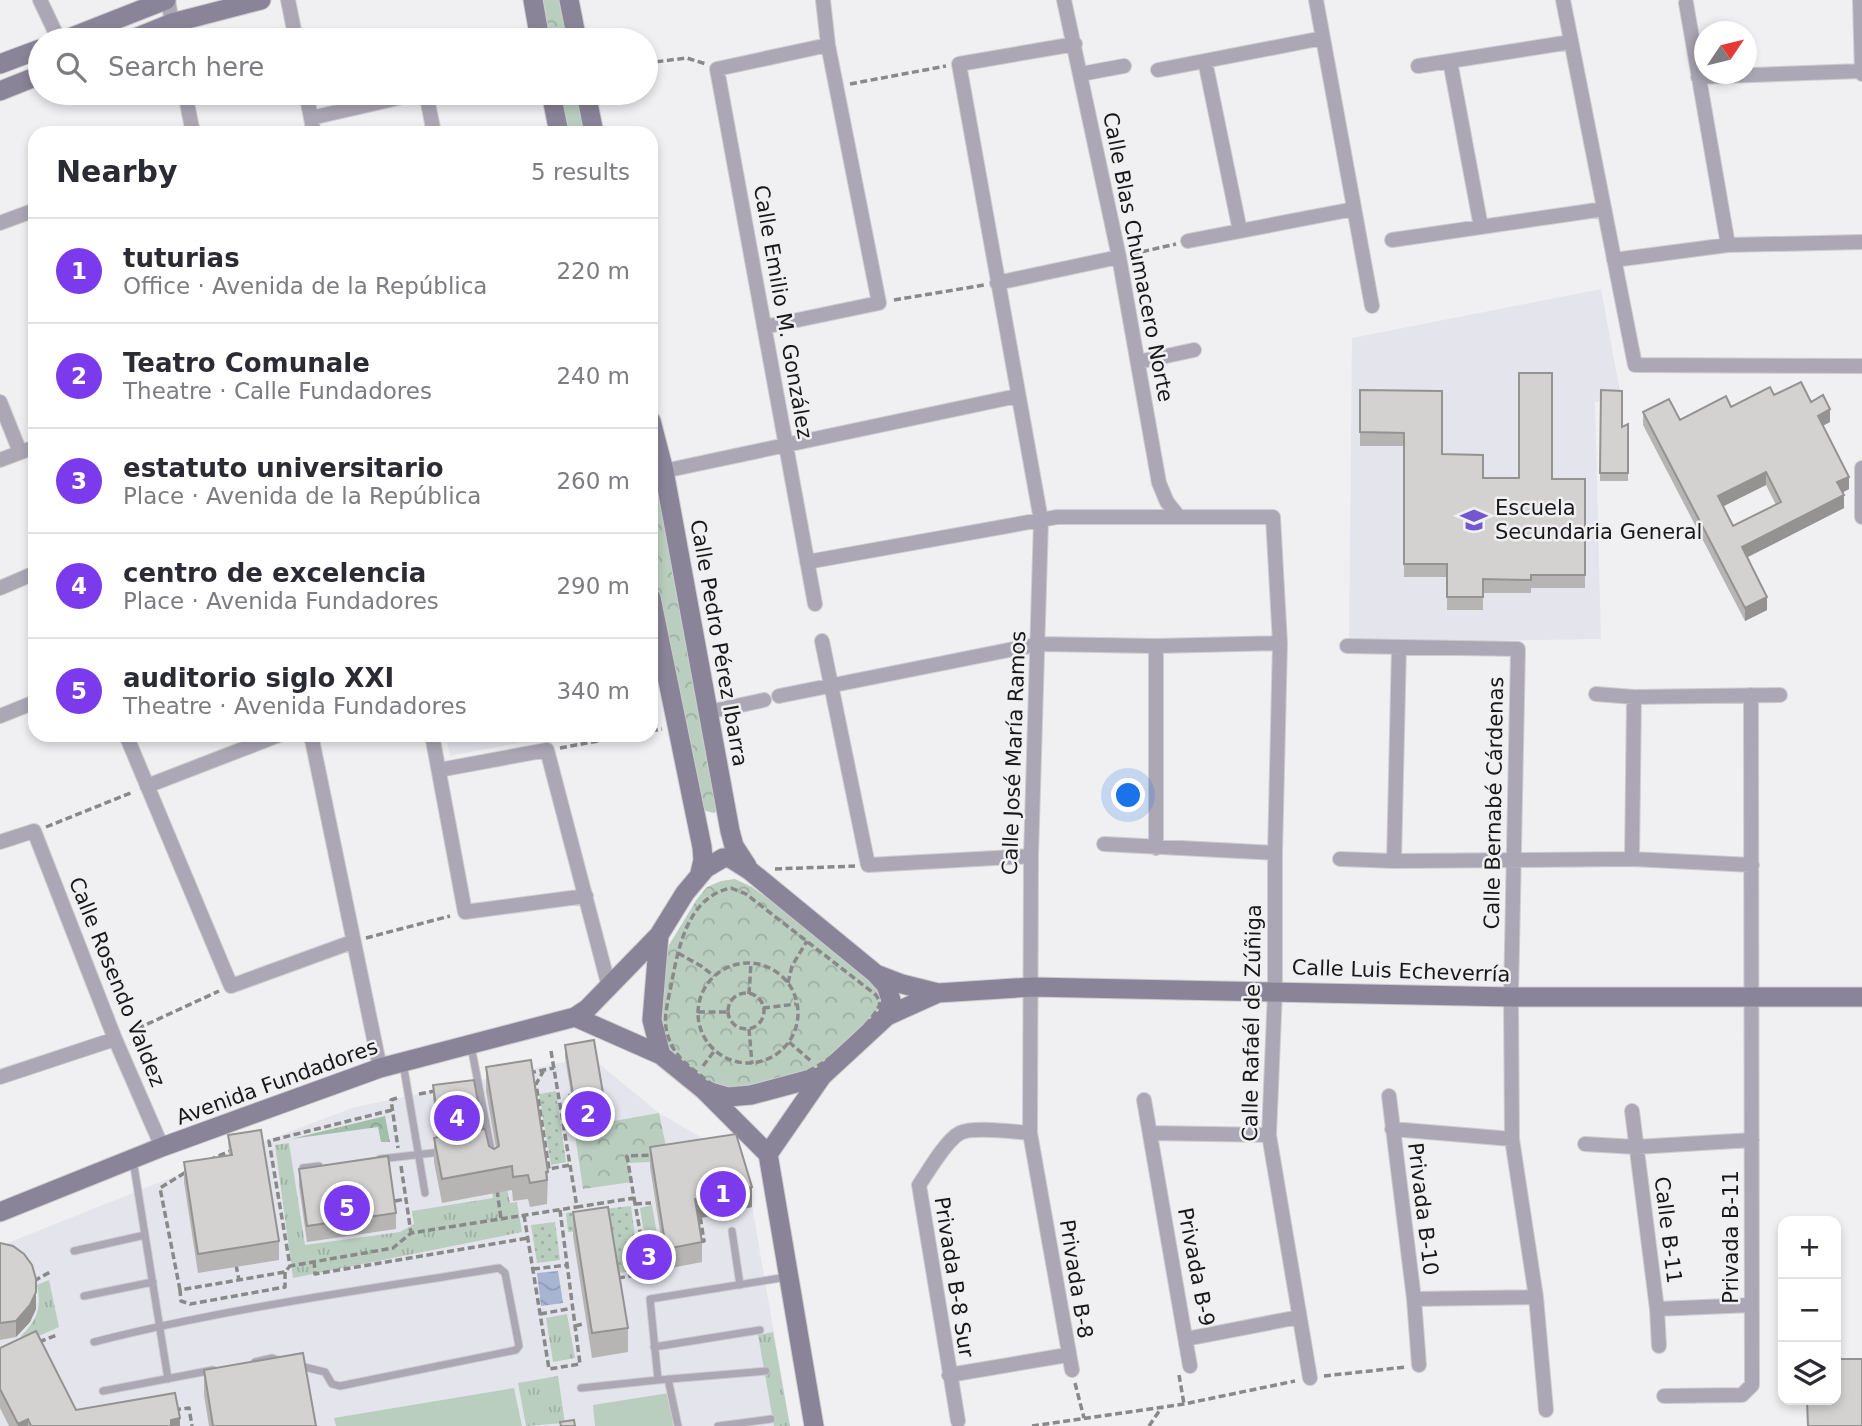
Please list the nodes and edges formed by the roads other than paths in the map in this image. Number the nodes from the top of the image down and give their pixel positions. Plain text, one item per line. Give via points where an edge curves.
1 (40, 0) edge
2 (261, 0) edge
3 (288, 0) edge
4 (533, 0) edge
5 (569, 0) edge
6 (823, 0) edge
7 (1064, 0) edge
8 (1316, 0) edge
9 (1563, 0) edge
10 (1860, 0) edge
11 (157, 2) edge
12 (1686, 3) dead end
13 (55, 28) edge
14 (91, 28) edge
15 (172, 28) edge
16 (185, 28) edge
17 (294, 28) edge
18 (538, 28) edge
19 (575, 28) edge
20 (1323, 38) junction
21 (1571, 42) junction
22 (1075, 44) junction
23 (828, 45) junction
24 (1694, 52) edge
25 (28, 54) edge
26 (1205, 61) junction
27 (1450, 61) junction
28 (0, 64) edge
29 (1124, 66) dead end
30 (1418, 66) dead end
31 (1158, 70) dead end
32 (1862, 73) edge
33 (1081, 74) junction
34 (1757, 75) edge
35 (28, 80) edge
36 (1699, 84) edge
37 (0, 91) edge
38 (188, 105) edge
39 (308, 105) edge
40 (368, 105) edge
41 (428, 105) edge
42 (553, 105) edge
43 (588, 105) edge
44 (311, 118) junction
45 (192, 126) edge
46 (313, 126) edge
47 (433, 126) edge
48 (558, 126) edge
49 (593, 126) edge
50 (1354, 209) junction
51 (1604, 209) junction
52 (28, 213) edge
53 (0, 223) edge
54 (1481, 227) junction
55 (1240, 231) junction
56 (1392, 240) dead end
57 (1188, 241) road end
58 (1862, 242) edge
59 (1728, 245) junction
60 (1119, 257) junction
61 (1614, 260) junction
62 (997, 283) junction
63 (1372, 306) dead end
64 (764, 327) junction
65 (1194, 350) dead end
66 (1138, 362) junction
67 (1862, 366) edge
68 (1017, 396) junction
69 (0, 402) edge
70 (786, 445) junction
71 (658, 448) edge
72 (28, 449) edge
73 (20, 452) junction
74 (0, 460) edge
75 (1862, 468) edge
76 (664, 471) junction
77 (1862, 497) edge
78 (1179, 517) junction
79 (1862, 517) edge
80 (1041, 520) junction
81 (807, 562) junction
82 (28, 576) edge
83 (0, 587) edge
84 (815, 604) dead end
85 (658, 632) edge
86 (822, 641) dead end
87 (1280, 643) junction
88 (1039, 644) junction
89 (1156, 646) junction
90 (1347, 646) dead end
91 (1399, 647) junction
92 (830, 684) junction
93 (1596, 694) dead end
94 (779, 695) dead end
95 (1751, 695) junction
96 (1780, 695) dead end
97 (1634, 697) junction
98 (764, 700) dead end
99 (28, 705) edge
100 (708, 712) junction
101 (0, 716) edge
102 (128, 742) edge
103 (261, 742) edge
104 (312, 742) edge
105 (433, 742) edge
106 (439, 770) junction
107 (147, 786) junction
108 (724, 800) junction
109 (694, 805) junction
110 (0, 842) edge
111 (1104, 844) dead end
112 (1156, 848) junction
113 (1275, 853) junction
114 (1031, 856) junction
115 (1340, 859) dead end
116 (1632, 859) junction
117 (1514, 860) junction
118 (1394, 861) junction
119 (1752, 865) junction
120 (749, 870) junction
121 (700, 873) junction
122 (586, 896) junction
123 (659, 935) junction
124 (352, 942) junction
125 (876, 974) junction
126 (609, 987) junction
127 (1032, 987) junction
128 (1275, 990) junction
129 (938, 992) junction
130 (1511, 997) junction
131 (1751, 997) junction
132 (1862, 997) edge
133 (887, 1016) junction
134 (575, 1017) junction
135 (115, 1039) junction
136 (471, 1046) junction
137 (661, 1055) junction
138 (0, 1061) edge
139 (402, 1062) junction
140 (380, 1068) junction
141 (820, 1071) junction
142 (3, 1076) edge
143 (701, 1082) junction
144 (1389, 1096) dead end
145 (1144, 1100) dead end
146 (1632, 1111) dead end
147 (1392, 1129) junction
148 (1030, 1133) junction
149 (1150, 1133) junction
150 (1269, 1135) junction
151 (1512, 1139) junction
152 (1752, 1140) junction
153 (1585, 1144) dead end
154 (490, 1146) junction
155 (162, 1147) junction
156 (478, 1147) edge
157 (1636, 1147) junction
158 (454, 1150) edge
159 (417, 1154) junction
160 (768, 1154) junction
161 (133, 1159) junction
162 (372, 1160) edge
163 (331, 1165) edge
164 (494, 1167) edge
165 (303, 1168) edge
166 (425, 1194) dead end
167 (0, 1212) edge
168 (732, 1231) dead end
169 (145, 1235) junction
170 (74, 1251) dead end
171 (788, 1277) junction
172 (153, 1282) junction
173 (740, 1285) junction
174 (84, 1296) dead end
175 (1536, 1297) junction
176 (1414, 1298) junction
177 (1751, 1305) junction
178 (1657, 1309) junction
179 (1299, 1317) junction
180 (158, 1326) junction
181 (760, 1330) dead end
182 (1186, 1339) junction
183 (94, 1342) dead end
184 (1659, 1346) dead end
185 (654, 1347) junction
186 (1067, 1355) junction
187 (248, 1363) edge
188 (1419, 1365) dead end
189 (1190, 1366) dead end
190 (224, 1368) edge
191 (1072, 1370) road end
192 (766, 1371) dead end
193 (949, 1375) junction
194 (1310, 1378) dead end
195 (168, 1379) junction
196 (668, 1379) junction
197 (658, 1380) junction
198 (581, 1388) dead end
199 (103, 1391) dead end
200 (1664, 1396) dead end
201 (1546, 1410) dead end
202 (771, 1419) dead end
203 (958, 1421) dead end
204 (678, 1426) edge
205 (718, 1426) edge
206 (814, 1426) edge

1 - 13 street
2 - 16 street
3 - 17 street
4 - 18 street
5 - 19 street
6 - 23 street
7 - 22 street, Calle Blas Chumacero Norte
8 - 20 street
9 - 21 street
10 - 32 street
11 - 14 street
11 - 15 street
12 - 24 street
20 - 26 street
20 - 50 street
21 - 27 street
21 - 51 street
22 - 33 street, Calle Blas Chumacero Norte
22 - 62 street, Calle José María Ramos via 959,64
23 - 64 street, Calle Emilio M. González via 717,69
23 - 64 street via 878,303
25 - 28 street
26 - 31 street
26 - 55 street
27 - 30 street
27 - 54 street
29 - 33 street
32 - 34 street
33 - 60 street, Calle Blas Chumacero Norte
35 - 37 street
36 - 59 street
38 - 45 street
39 - 44 street
40 - 44 street
41 - 47 street
42 - 48 street
43 - 49 street
44 - 46 street
50 - 55 street
50 - 63 street
51 - 54 street
51 - 61 street
52 - 53 street
54 - 56 street
55 - 57 street
58 - 59 street
59 - 61 street
60 - 62 street
60 - 66 street, Calle Blas Chumacero Norte
61 - 67 street via 1634,365
62 - 68 street, Calle José María Ramos
64 - 70 street, Calle Emilio M. González
65 - 66 street
66 - 78 street, Calle Blas Chumacero Norte via 1159,483
68 - 70 street
68 - 80 street, Calle José María Ramos
69 - 73 street
70 - 76 street
70 - 81 street, Calle Emilio M. González
71 - 76 street, Calle Pedro Pérez Ibarra
72 - 73 street
73 - 74 street
75 - 77 street
76 - 100 street, Calle Pedro Pérez Ibarra
77 - 79 street
78 - 80 street
78 - 87 street, Calle Rafaél de Zúñiga via 1273,517
80 - 81 street
80 - 88 street, Calle José María Ramos
81 - 84 street, Calle Emilio M. González
82 - 83 street
85 - 109 street
86 - 92 street
87 - 89 street
87 - 113 street, Calle Rafaél de Zúñiga
88 - 89 street
88 - 92 street
88 - 114 street, Calle José María Ramos
89 - 112 street
90 - 91 street
91 - 117 street, Calle Bernabé Cárdenas via 1518,649
91 - 118 street
92 - 94 street
92 - 114 street via 868,865
93 - 97 street
95 - 96 street
95 - 97 street
95 - 119 street, Privada B-11
97 - 116 street
98 - 100 street
99 - 101 street
100 - 108 street, Calle Pedro Pérez Ibarra
102 - 107 street
103 - 107 street
104 - 124 street
105 - 106 street
106 - 122 street via 547,750
106 - 122 street via 466,912
107 - 124 street via 231,986
108 - 109 street via 721,811 712,817 701,815
108 - 120 street, Calle Pedro Pérez Ibarra via 734,846
109 - 121 street via 702,847
110 - 135 street, Calle Rosendo Valdez via 34,831
111 - 112 street
112 - 113 street
113 - 128 street, Calle Rafaél de Zúñiga
114 - 127 street, Calle José María Ramos
115 - 118 street
116 - 117 street
116 - 119 street
117 - 118 street
117 - 130 street, Calle Bernabé Cárdenas
119 - 131 street, Privada B-11
120 - 121 street via 723,858
120 - 125 street
121 - 123 street
122 - 126 street
123 - 126 street
123 - 137 street via 652,1020
124 - 140 street
125 - 129 street, Calle Luis Echeverría
125 - 133 street via 891,1000
126 - 134 street
127 - 128 street, Calle Luis Echeverría
127 - 129 street, Calle Luis Echeverría
127 - 148 street, Privada B-8
128 - 130 street, Calle Luis Echeverría
128 - 150 street, Calle Rafaél de Zúñiga
129 - 133 street, Calle Luis Echeverría
130 - 131 street, Calle Luis Echeverría
130 - 151 street, Calle Bernabé Cárdenas
131 - 132 street, Calle Luis Echeverría
131 - 152 street, Privada B-11
133 - 141 street, Calle Luis Echeverría
134 - 136 street, Avenida Fundadores
134 - 137 street
135 - 142 street
135 - 155 street, Calle Rosendo Valdez
136 - 139 street, Avenida Fundadores
136 - 154 lane
137 - 143 street
138 - 142 street
139 - 140 street, Avenida Fundadores
139 - 159 lane
140 - 155 street, Avenida Fundadores
141 - 143 street via 751,1096 728,1097
141 - 160 street
143 - 160 street
144 - 147 street, Privada B-10
145 - 149 street, Privada B-9
146 - 157 street
147 - 151 street, Privada B-10
147 - 176 street, Privada B-10
148 - 186 street, Privada B-8
148 - 193 street, Privada B-8 Sur via 960,1133 919,1185
149 - 150 street
149 - 182 street, Privada B-9
150 - 179 street, Calle Rafaél de Zúñiga
151 - 175 street, Calle Bernabé Cárdenas
152 - 157 street
152 - 177 street, Privada B-11
153 - 157 street
154 - 156 lane
154 - 164 lane
155 - 161 street, Avenida Fundadores
157 - 178 street, Calle B-11
158 - 159 lane
159 - 162 lane
159 - 166 lane
160 - 171 street
161 - 167 street, Avenida Fundadores
161 - 169 lane
163 - 165 lane
168 - 173 lane
169 - 170 lane
169 - 172 lane
171 - 173 lane
171 - 206 street
172 - 174 lane
172 - 180 lane
173 - 185 lane via 650,1298
175 - 176 street, Privada B-10
175 - 201 street, Calle Bernabé Cárdenas
176 - 188 street
177 - 178 street, Calle B-11
177 - 200 street, Privada B-11 via 1752,1385 1748,1392
178 - 184 street
179 - 182 street, Privada B-9
179 - 194 street, Calle Rafaél de Zúñiga
180 - 183 lane
180 - 187 lane via 499,1268 505,1273 519,1346 516,1350 340,1386 332,1384 325,1373 272,1358
180 - 195 lane
181 - 185 lane
182 - 189 street
185 - 197 lane
186 - 191 street
186 - 193 street, Privada B-8
190 - 195 lane
192 - 196 lane
193 - 203 street, Privada B-8 Sur
195 - 199 lane
196 - 197 lane
196 - 204 lane
197 - 198 lane
202 - 205 lane

